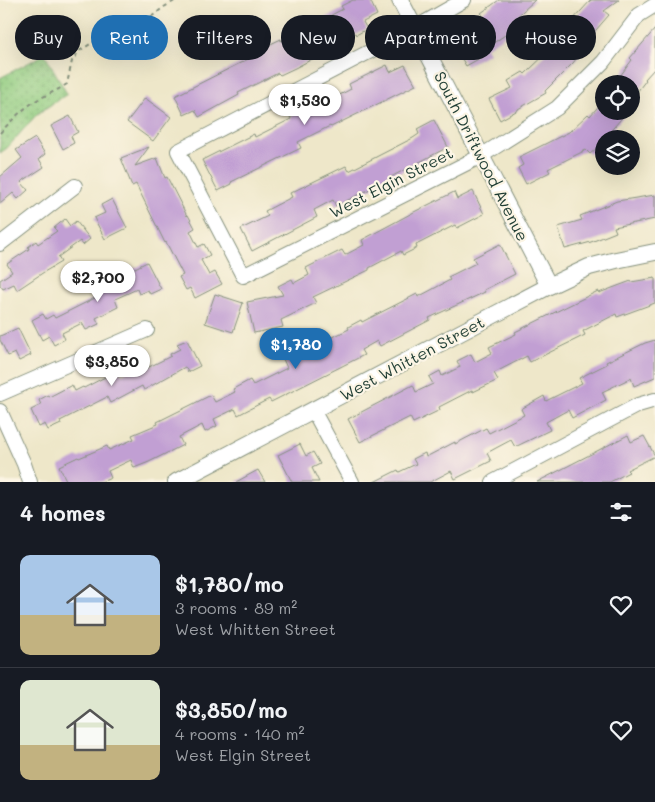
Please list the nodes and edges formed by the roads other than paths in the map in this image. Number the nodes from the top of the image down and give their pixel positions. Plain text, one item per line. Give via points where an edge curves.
1 (400, 0) edge
2 (464, 0) edge
3 (655, 5) edge
4 (408, 15) edge
5 (438, 15) edge
6 (365, 54) edge
7 (432, 60) edge
8 (481, 156) junction
9 (76, 186) dead end
10 (0, 244) edge
11 (655, 252) edge
12 (549, 286) junction
13 (147, 330) dead end
14 (0, 394) edge
15 (655, 400) edge
16 (313, 410) junction
17 (0, 411) edge
18 (30, 482) edge
19 (176, 482) edge
20 (352, 482) edge
21 (493, 482) edge

1 - 4 street, South Driftwood Avenue
2 - 5 street
3 - 8 street, West Elgin Street via 639,15 603,62 557,108
6 - 8 street, West Elgin Street via 178,151 243,276
7 - 8 street, South Driftwood Avenue
8 - 12 street, South Driftwood Avenue
9 - 10 street
11 - 12 street, West Whitten Street via 589,267
12 - 16 street, West Whitten Street
13 - 14 street
15 - 21 street via 638,404
16 - 19 street, West Whitten Street
16 - 20 street
17 - 18 street

